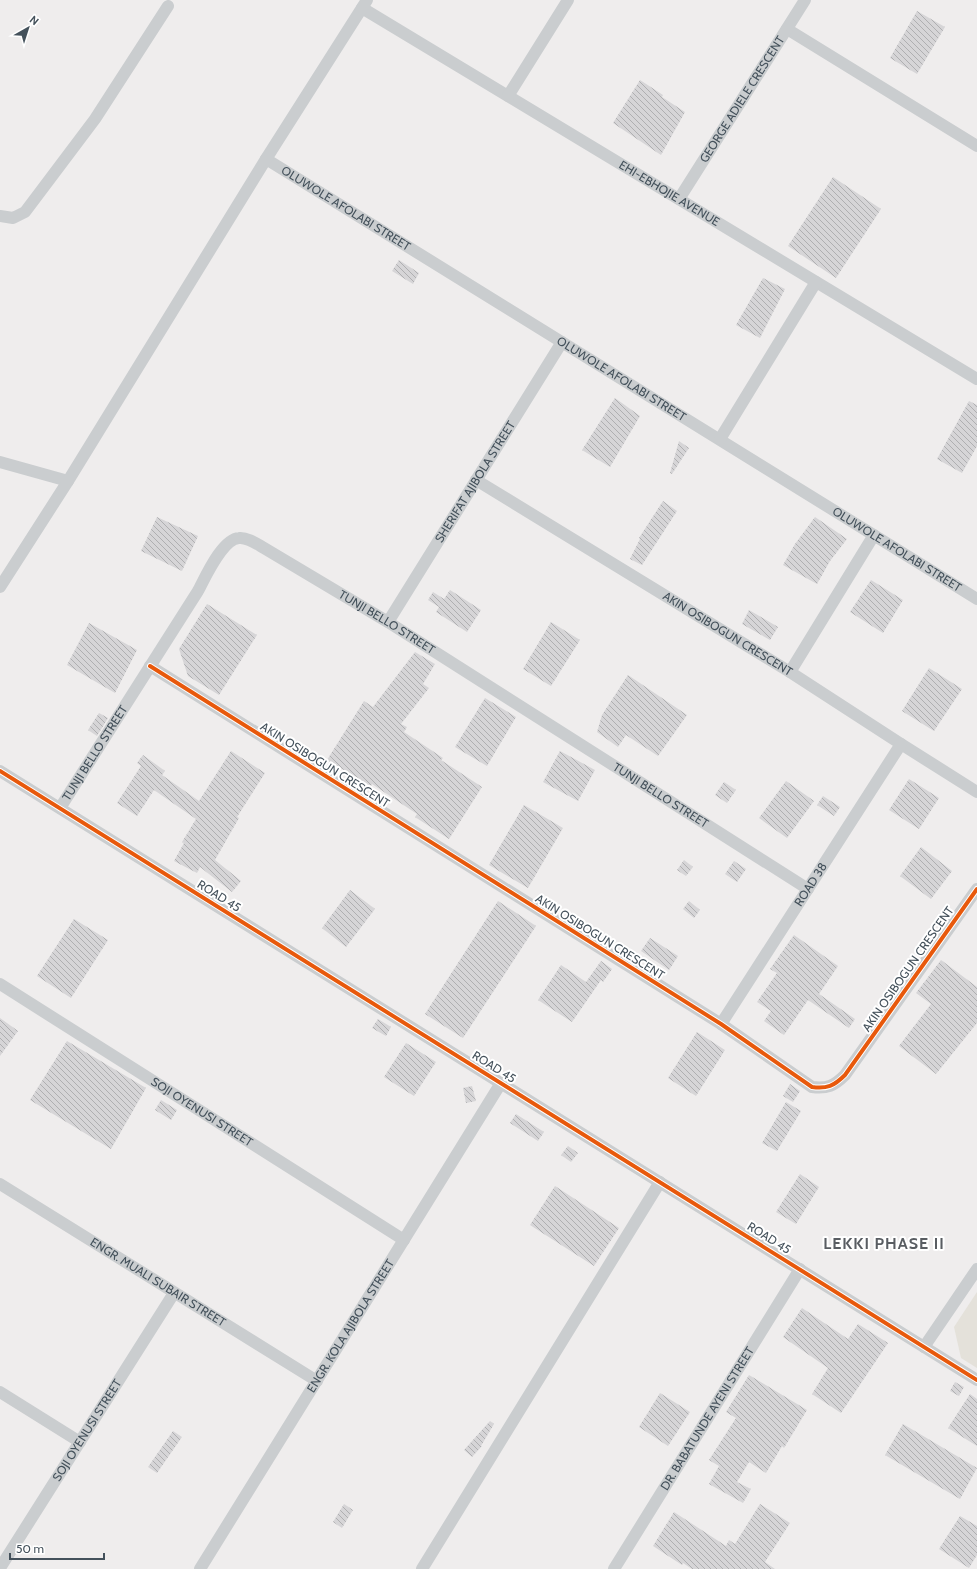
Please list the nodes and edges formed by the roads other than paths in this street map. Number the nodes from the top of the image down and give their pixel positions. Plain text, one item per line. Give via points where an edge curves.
1 (568, 0) edge
2 (805, 0) edge
3 (166, 2) edge
4 (364, 4) edge
5 (786, 29) junction
6 (508, 96) junction
7 (977, 146) edge
8 (266, 159) junction
9 (679, 199) junction
10 (0, 216) edge
11 (816, 282) junction
12 (562, 342) junction
13 (977, 380) edge
14 (720, 439) junction
15 (0, 462) edge
16 (476, 480) junction
17 (68, 481) junction
18 (874, 535) junction
19 (0, 587) edge
20 (977, 599) edge
21 (388, 622) junction
22 (150, 666) junction
23 (790, 672) junction
24 (901, 744) junction
25 (0, 771) edge
26 (977, 792) edge
27 (60, 808) junction
28 (808, 889) junction
29 (977, 890) edge
30 (0, 984) edge
31 (721, 1024) junction
32 (502, 1084) junction
33 (660, 1182) junction
34 (0, 1184) edge
35 (404, 1240) junction
36 (800, 1269) junction
37 (977, 1270) edge
38 (174, 1293) junction
39 (924, 1347) junction
40 (977, 1380) edge
41 (317, 1381) junction
42 (0, 1392) edge
43 (80, 1442) junction
44 (0, 1568) edge
45 (200, 1569) edge
46 (422, 1569) edge
47 (614, 1569) edge

1 - 6 street
2 - 5 street, GEORGE ADIELE CRESCENT
3 - 10 street via 95,119 25,212 13,218
4 - 6 street, EHI-EBHOJIE AVENUE
4 - 8 street
5 - 7 street
5 - 9 street, GEORGE ADIELE CRESCENT
6 - 9 street, EHI-EBHOJIE AVENUE
8 - 12 street, OLUWOLE AFOLABI STREET
8 - 17 street
9 - 11 street, EHI-EBHOJIE AVENUE
11 - 13 street, EHI-EBHOJIE AVENUE
11 - 14 street
12 - 14 street, OLUWOLE AFOLABI STREET
12 - 16 street, SHERIFAT AJIBOLA STREET
14 - 18 street, OLUWOLE AFOLABI STREET
15 - 17 street
16 - 21 street, SHERIFAT AJIBOLA STREET
16 - 23 street, AKIN OSIBOGUN CRESCENT
17 - 19 street
18 - 20 street, OLUWOLE AFOLABI STREET
18 - 23 street
21 - 22 street, TUNJI BELLO STREET via 264,548 246,539 236,538 227,544 218,556
21 - 28 street, TUNJI BELLO STREET
22 - 27 street, TUNJI BELLO STREET
22 - 31 street, AKIN OSIBOGUN CRESCENT
23 - 24 street, AKIN OSIBOGUN CRESCENT
24 - 26 street, AKIN OSIBOGUN CRESCENT
24 - 28 street, ROAD 38
25 - 27 street, ROAD 45
27 - 32 street, ROAD 45
28 - 31 street, ROAD 38
29 - 31 street, AKIN OSIBOGUN CRESCENT via 836,1084 822,1088 812,1087
30 - 35 street, SOJI OYENUSI STREET
32 - 33 street, ROAD 45
32 - 35 street, ENGR. KOLA AJIBOLA STREET
33 - 36 street, ROAD 45
33 - 46 street
34 - 38 street, ENGR. MUALI SUBAIR STREET
35 - 41 street, ENGR. KOLA AJIBOLA STREET
36 - 39 street, ROAD 45
36 - 47 street, DR. BABATUNDE AYENI STREET
37 - 39 street
38 - 41 street, ENGR. MUALI SUBAIR STREET
38 - 43 street, SOJI OYENUSI STREET
39 - 40 street, ROAD 45
41 - 45 street, ENGR. KOLA AJIBOLA STREET
42 - 43 street
43 - 44 street, SOJI OYENUSI STREET

